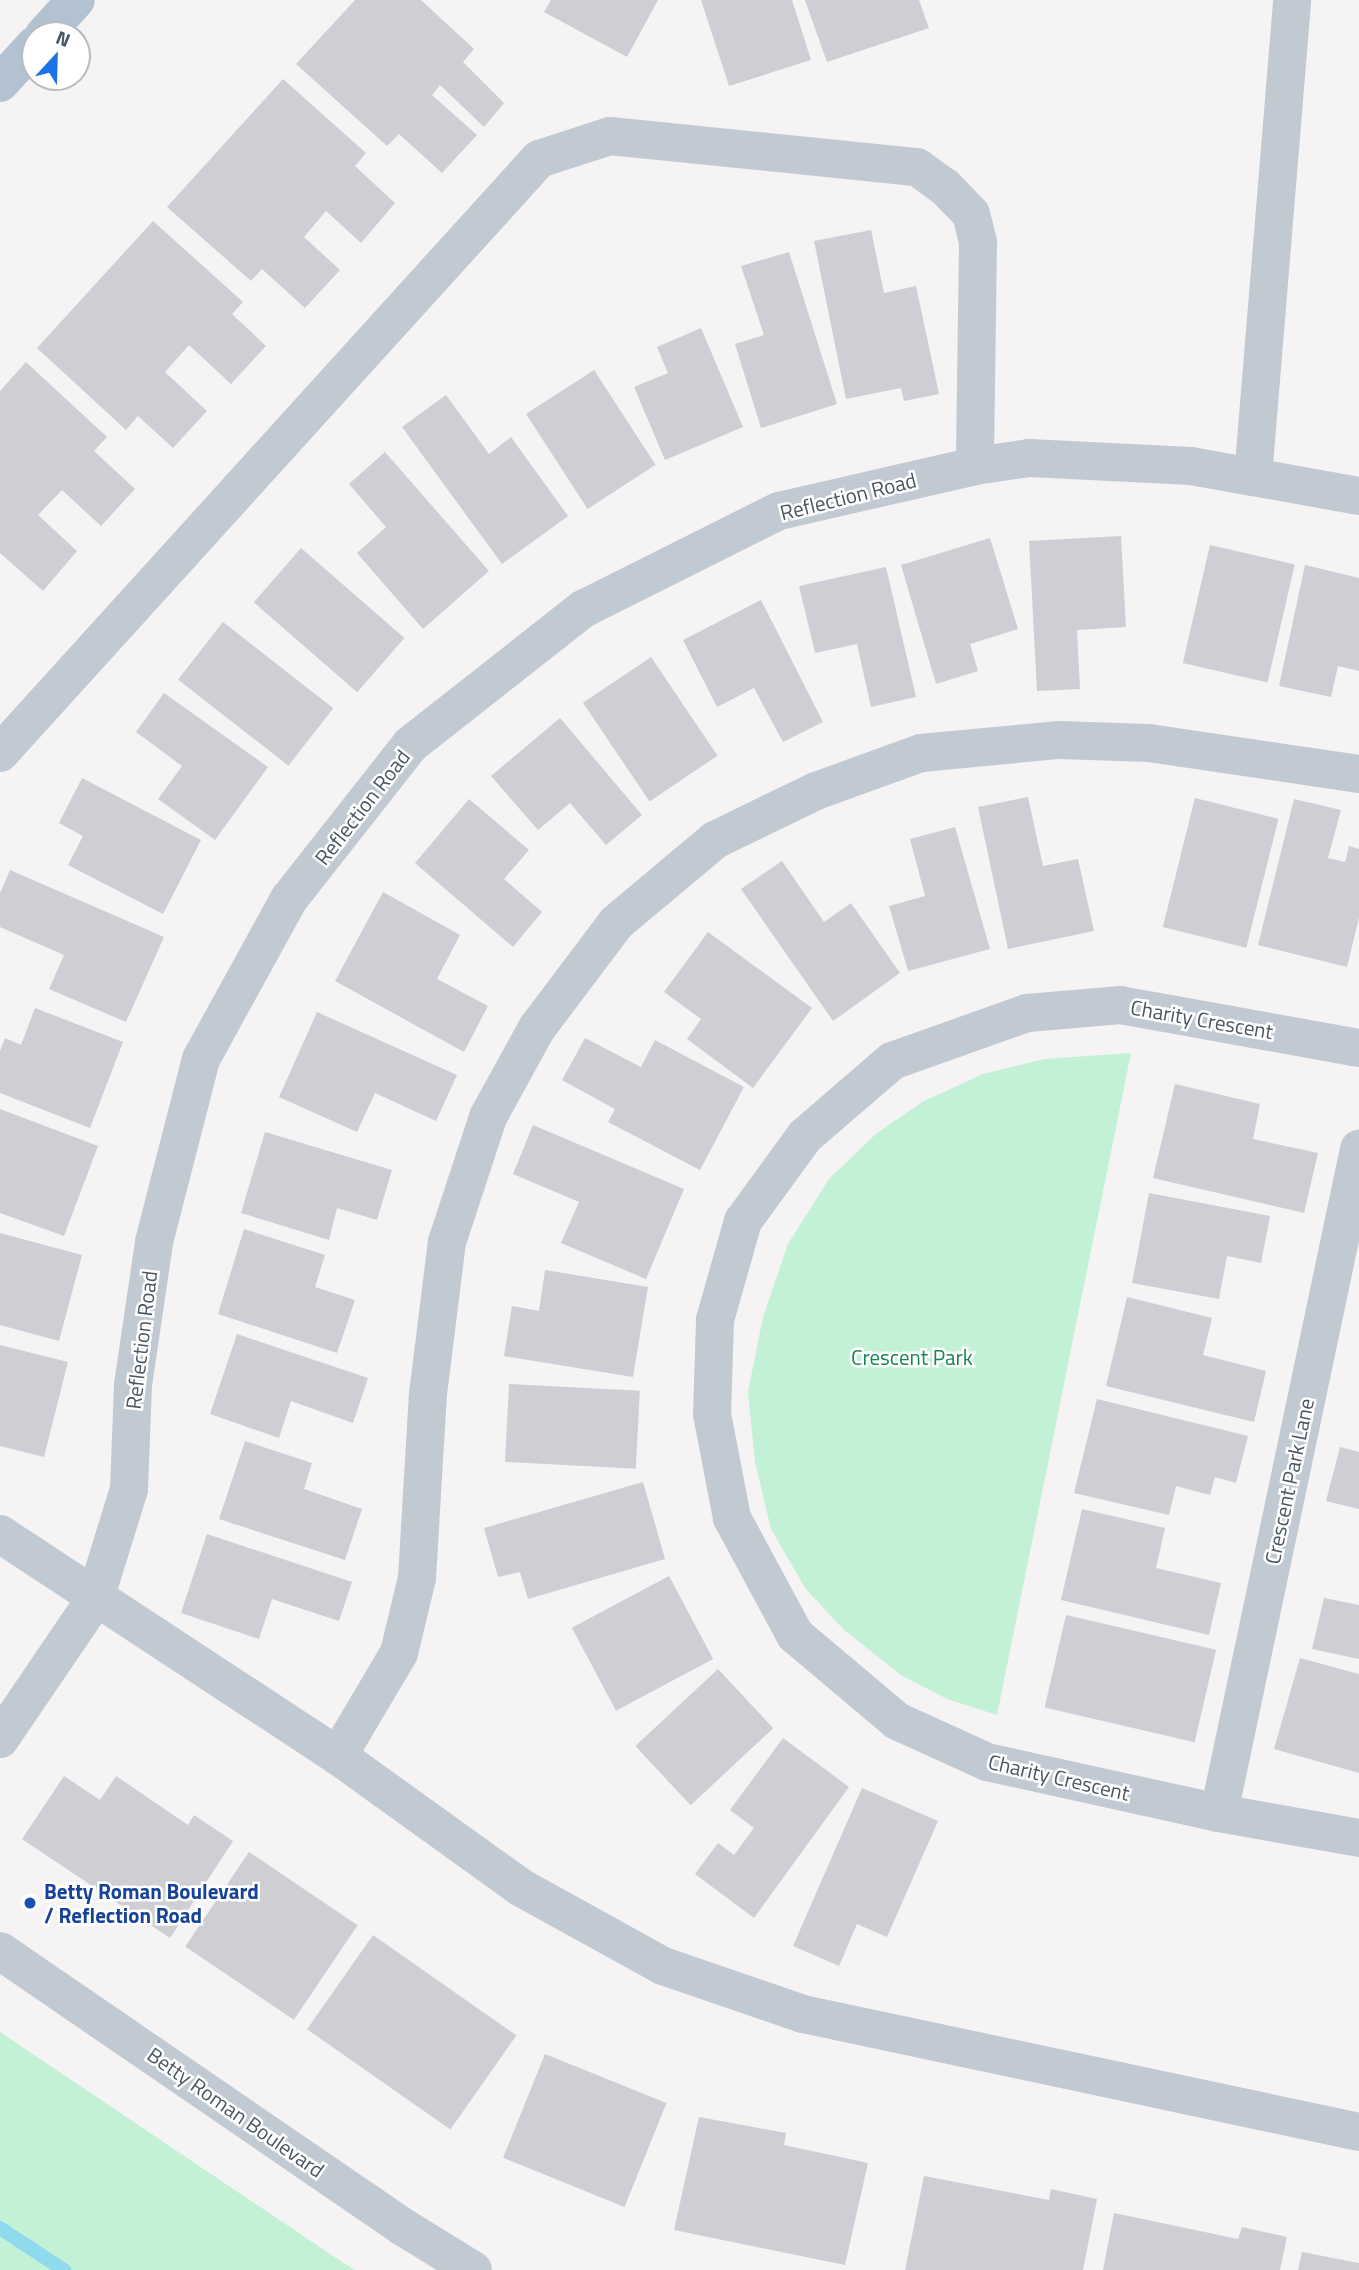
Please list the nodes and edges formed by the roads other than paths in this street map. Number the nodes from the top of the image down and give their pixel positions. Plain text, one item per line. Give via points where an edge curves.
1 (76, 0) edge
2 (1292, 0) edge
3 (57, 21) edge
4 (21, 60) edge
5 (0, 83) edge
6 (975, 466) junction
7 (1253, 477) junction
8 (1359, 496) edge
9 (0, 753) edge
10 (1359, 774) edge
11 (1359, 1048) edge
12 (1359, 1149) edge
13 (0, 1534) edge
14 (95, 1599) junction
15 (0, 1740) edge
16 (338, 1756) junction
17 (1219, 1813) junction
18 (1359, 1838) edge
19 (0, 1951) edge
20 (1359, 2132) edge
21 (473, 2270) edge

1 - 3 main road
2 - 7 street
4 - 5 main road
6 - 7 street, Reflection Road via 1029,458 1191,466
6 - 9 street via 978,242 971,214 946,187 917,167 610,136 540,159
6 - 14 street, Reflection Road via 779,511 583,609 410,745 289,899 201,1059 154,1242 133,1385 129,1489
7 - 8 street, Reflection Road
10 - 16 street via 1149,743 1059,740 921,753 816,792 715,840 616,923 537,1028 484,1130 447,1242 428,1394 417,1577 399,1653
11 - 17 street, Charity Crescent via 1121,1005 1027,1013 892,1061 805,1136 744,1222 715,1320 712,1414 732,1518 795,1635 897,1721 987,1762
12 - 17 street, Crescent Park Lane
13 - 14 street
14 - 15 street, Reflection Road
14 - 16 street
16 - 20 street via 520,1887 663,1965 803,2014
17 - 18 street, Charity Crescent
19 - 21 street, Betty Roman Boulevard

